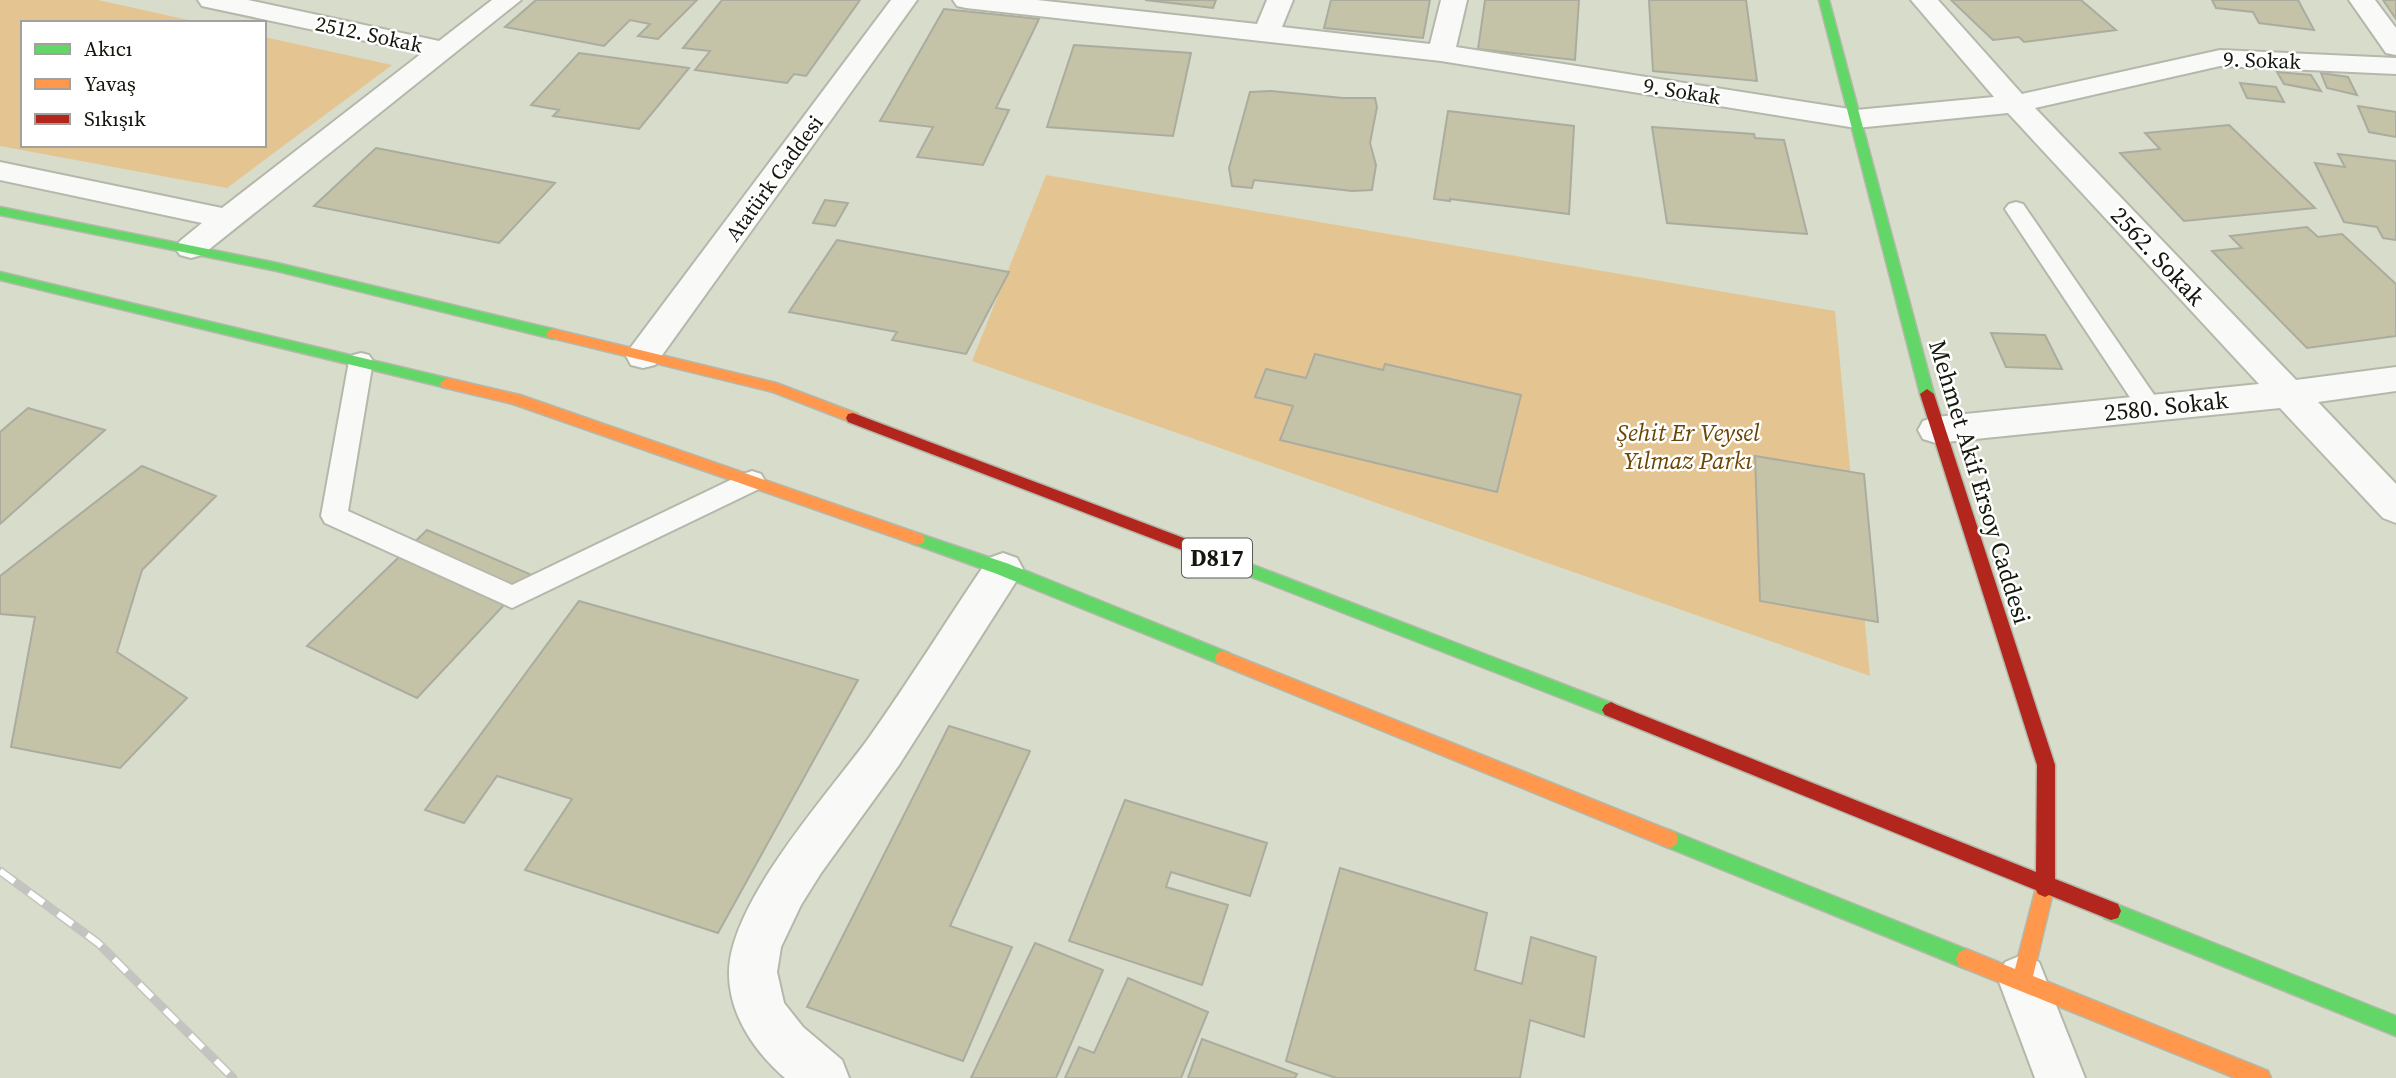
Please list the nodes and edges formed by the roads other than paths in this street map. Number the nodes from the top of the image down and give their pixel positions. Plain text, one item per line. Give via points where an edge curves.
1 (508, 0) edge
2 (904, 0) edge
3 (966, 0) edge
4 (1280, 0) edge
5 (1454, 0) edge
6 (1824, 0) edge
7 (1924, 0) edge
8 (2362, 0) edge
9 (219, 1) edge
10 (1085, 6) edge
11 (1266, 34) junction
12 (2396, 47) edge
13 (445, 50) junction
14 (1441, 53) junction
15 (2396, 66) edge
16 (2015, 104) junction
17 (1856, 119) junction
18 (0, 171) edge
19 (2016, 209) dead end
20 (0, 211) edge
21 (228, 219) junction
22 (191, 248) junction
23 (0, 276) edge
24 (643, 356) junction
25 (361, 361) junction
26 (2396, 379) edge
27 (2288, 394) junction
28 (2150, 408) junction
29 (1936, 430) junction
30 (752, 481) junction
31 (2396, 508) edge
32 (1003, 569) junction
33 (2046, 886) junction
34 (2022, 979) junction
35 (2396, 1026) edge
36 (824, 1078) edge
37 (2060, 1078) edge
38 (2261, 1078) edge

1 - 13 street
2 - 24 street, Atatürk Caddesi
3 - 10 street, 9. Sokak
4 - 11 street
5 - 14 street
6 - 17 main road, Mehmet Akif Ersoy Caddesi
7 - 16 street, 2562. Sokak
8 - 12 street
9 - 13 street, 2512. Sokak
10 - 11 street, 9. Sokak
11 - 14 street, 9. Sokak
13 - 21 street
14 - 17 street, 9. Sokak
15 - 16 street, 9. Sokak via 2220,58
16 - 17 street, 9. Sokak
16 - 27 street, 2562. Sokak
17 - 29 main road, Mehmet Akif Ersoy Caddesi
18 - 21 street
19 - 28 lane
20 - 22 main road, D817
21 - 22 street
22 - 24 main road, D817
23 - 25 main road
24 - 33 main road, D817 via 776,388 1536,680
25 - 30 main road via 515,399
25 - 30 lane via 334,516 512,597
26 - 27 street, 2580. Sokak
27 - 28 street, 2580. Sokak
27 - 31 street, 2562. Sokak
28 - 29 street, 2580. Sokak
29 - 33 main road, Mehmet Akif Ersoy Caddesi via 2046,765
30 - 32 main road
32 - 34 main road
32 - 36 street via 884,751 781,892 759,942 753,971 760,1013 779,1040
33 - 34 main road, Mehmet Akif Ersoy Caddesi
33 - 35 main road, D817
34 - 37 street
34 - 38 main road

